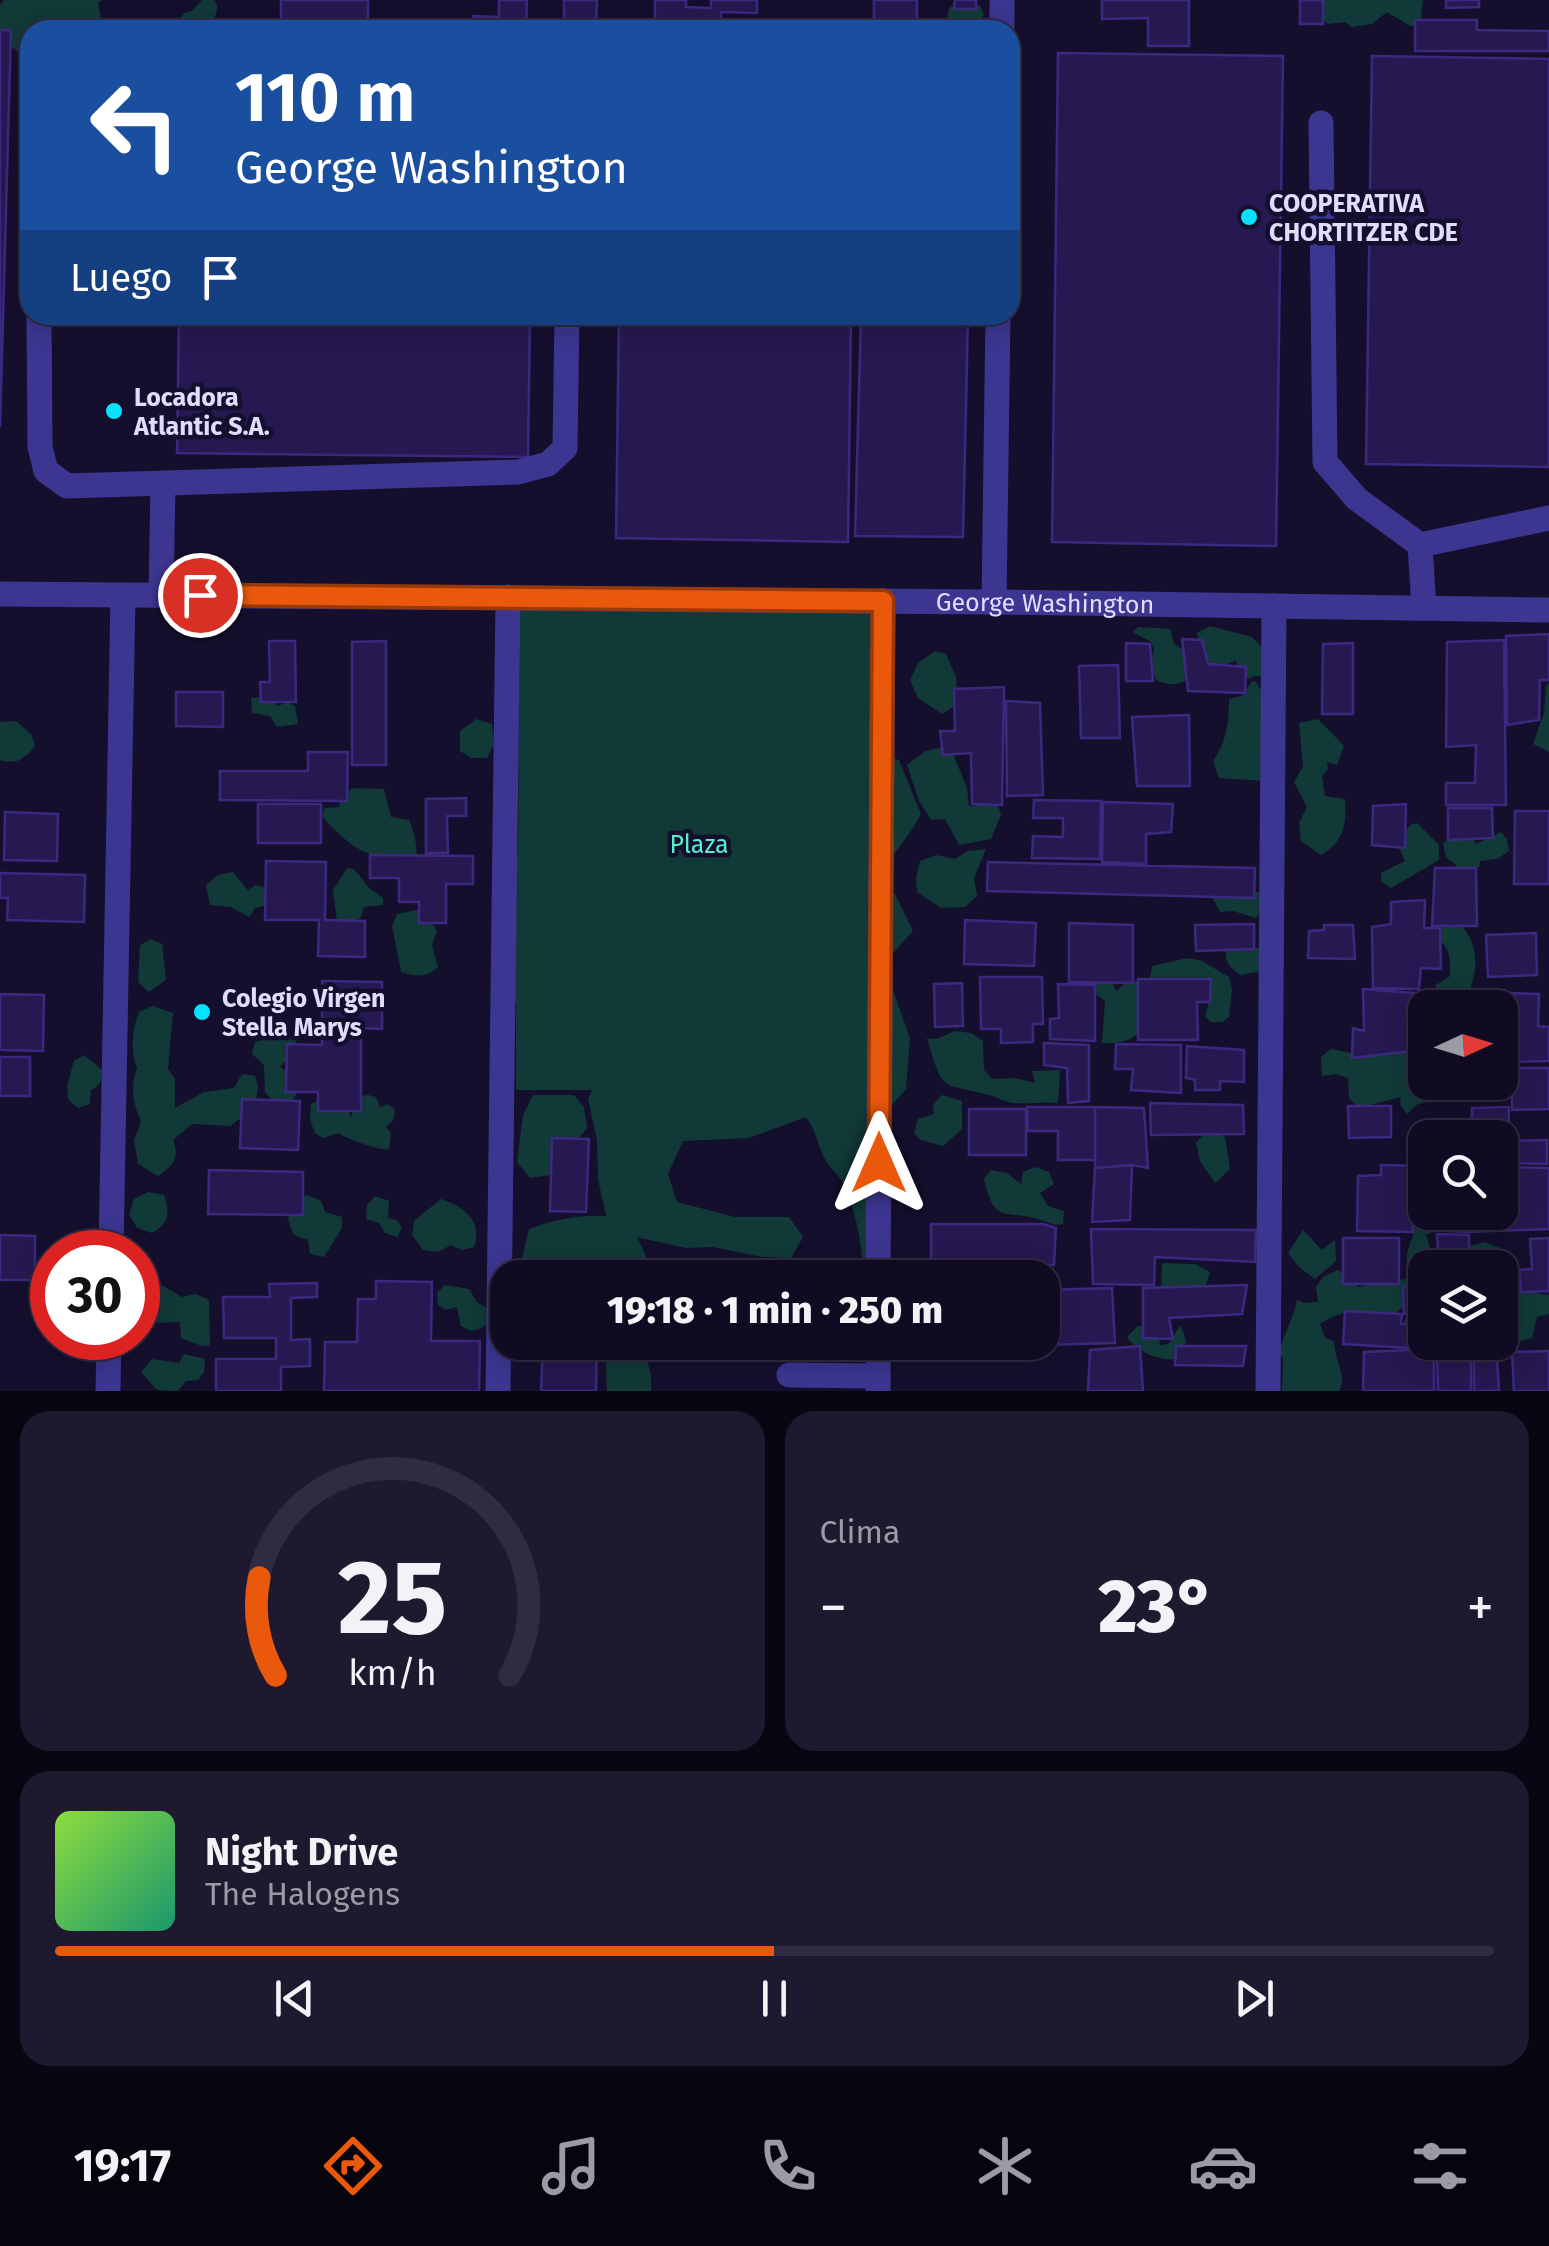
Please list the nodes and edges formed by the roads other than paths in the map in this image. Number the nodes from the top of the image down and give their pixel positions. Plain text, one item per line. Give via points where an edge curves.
1 (1320, 122) dead end
2 (39, 325) edge
3 (567, 325) edge
4 (998, 325) edge
5 (163, 483) junction
6 (1549, 518) edge
7 (1420, 544) junction
8 (0, 594) edge
9 (123, 595) junction
10 (161, 595) junction
11 (508, 597) junction
12 (883, 601) junction
13 (994, 602) junction
14 (1274, 606) junction
15 (1424, 608) junction
16 (1549, 610) edge
17 (111, 1230) edge
18 (878, 1260) edge
19 (109, 1360) edge
20 (788, 1375) dead end
21 (878, 1384) edge
22 (108, 1391) edge
23 (498, 1391) edge
24 (1268, 1391) edge

1 - 7 street via 1325,462 1358,499
2 - 5 street via 46,471 67,486
3 - 5 street via 565,448 548,464 518,472
4 - 13 street
5 - 10 street
6 - 7 street
7 - 15 street
8 - 9 street, George Washington
9 - 10 street, George Washington
9 - 17 street
10 - 11 street, George Washington
11 - 12 street, George Washington
11 - 23 street
12 - 13 street, George Washington
12 - 18 street
13 - 14 street, George Washington
14 - 15 street, George Washington
14 - 24 street
15 - 16 street, George Washington
19 - 22 street
20 - 21 street

